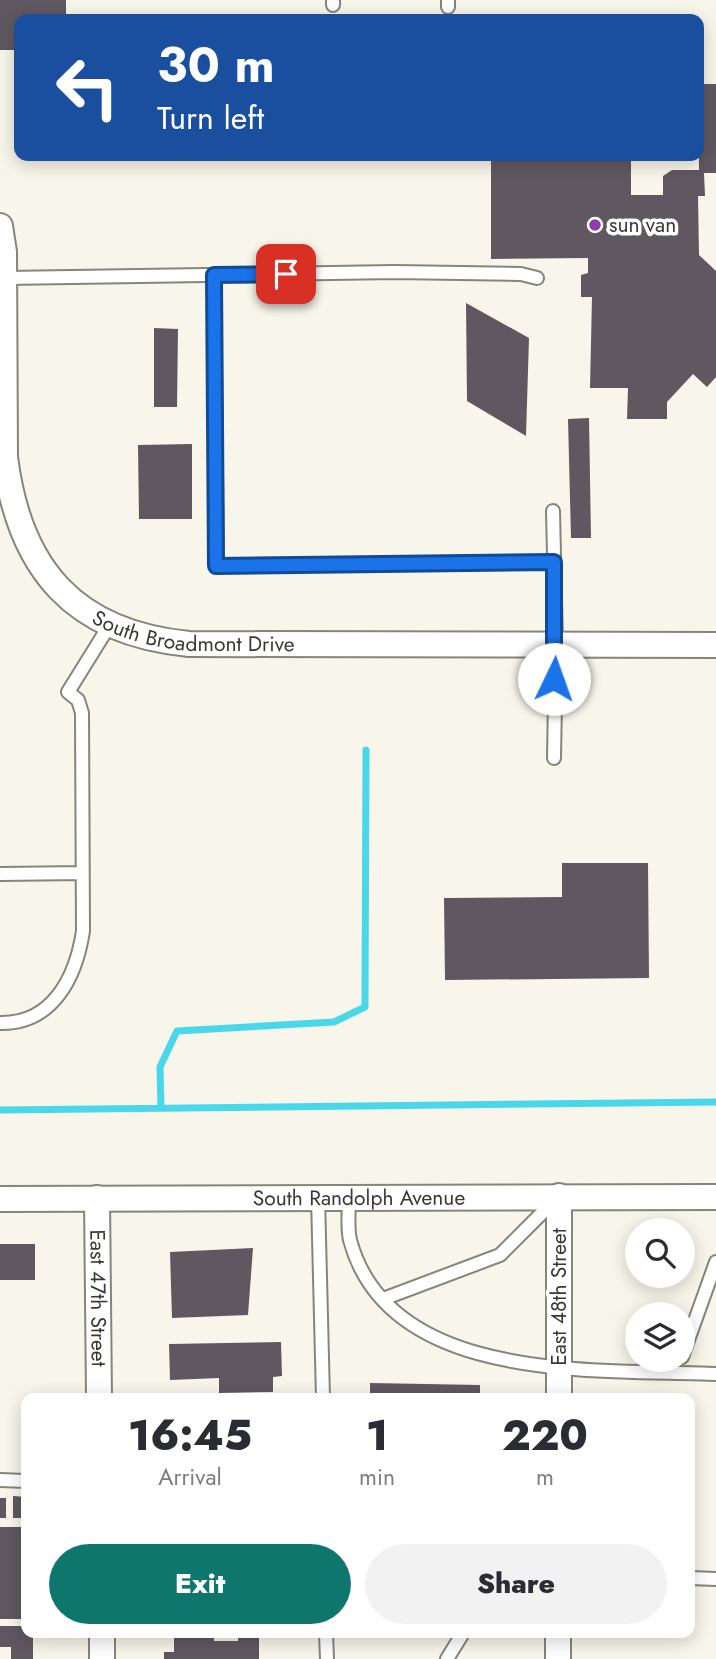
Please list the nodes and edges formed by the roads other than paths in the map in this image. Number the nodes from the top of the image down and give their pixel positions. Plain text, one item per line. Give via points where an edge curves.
1 (0, 226) edge
2 (214, 275) junction
3 (5, 278) junction
4 (537, 278) dead end
5 (553, 512) dead end
6 (554, 562) junction
7 (109, 626) junction
8 (556, 642) junction
9 (716, 645) edge
10 (554, 758) dead end
11 (82, 873) junction
12 (0, 874) edge
13 (0, 1023) edge
14 (559, 1196) junction
15 (318, 1197) junction
16 (349, 1197) junction
17 (97, 1198) junction
18 (716, 1198) edge
19 (0, 1199) edge
20 (716, 1262) edge
21 (383, 1299) junction
22 (695, 1321) edge
23 (625, 1364) edge
24 (559, 1365) junction
25 (695, 1368) edge
26 (716, 1374) edge
27 (99, 1393) edge
28 (323, 1393) edge
29 (559, 1393) edge
30 (0, 1480) edge
31 (21, 1481) edge
32 (695, 1578) edge
33 (716, 1579) edge
34 (102, 1638) edge
35 (326, 1638) edge
36 (460, 1638) edge
37 (558, 1638) edge
38 (102, 1659) edge
39 (327, 1659) edge
40 (447, 1659) edge
41 (558, 1659) edge

1 - 3 street, South Broadmont Drive
2 - 3 lane
2 - 4 lane via 398,272
2 - 6 lane via 216,566
3 - 7 street, South Broadmont Drive via 9,490 30,547 58,588
5 - 6 lane
6 - 8 lane
7 - 8 street, South Broadmont Drive via 146,638 189,644
7 - 11 lane via 68,692 78,700 82,713
8 - 9 street, South Broadmont Drive
8 - 10 lane
11 - 12 lane
11 - 13 lane via 83,931 79,961 69,983 26,1021
14 - 16 street, South Randolph Avenue
14 - 18 street, South Randolph Avenue
14 - 21 lane via 500,1255
14 - 24 street, East 48th Street
15 - 16 street, South Randolph Avenue
15 - 17 street, South Randolph Avenue
15 - 28 lane
16 - 21 lane via 350,1239
17 - 19 street, South Randolph Avenue
17 - 27 street, East 47th Street
20 - 22 lane
21 - 24 lane via 405,1321 444,1344 502,1362
23 - 24 lane
24 - 29 street, East 48th Street
25 - 26 lane
30 - 31 lane
32 - 33 lane
34 - 38 street
35 - 39 lane
36 - 40 lane
37 - 41 street

